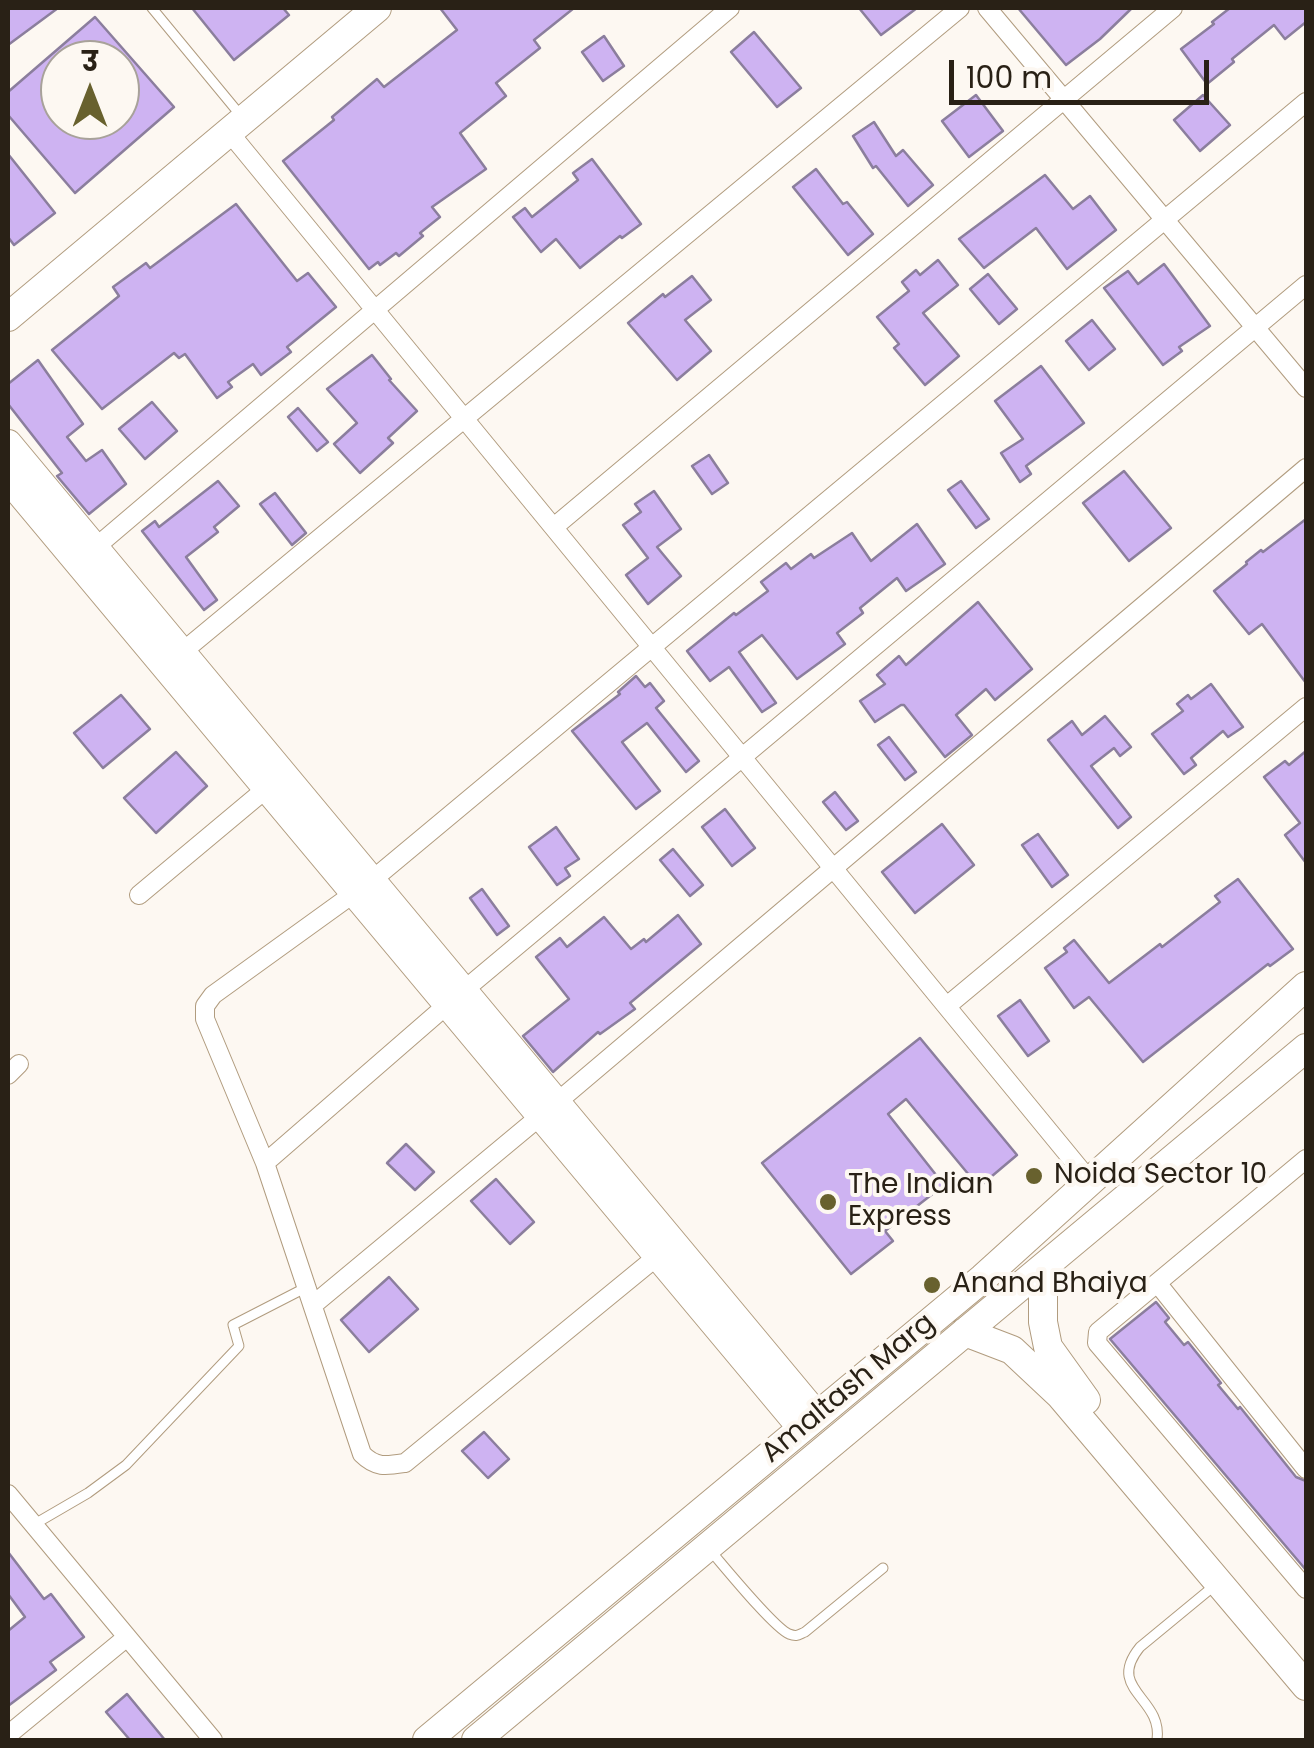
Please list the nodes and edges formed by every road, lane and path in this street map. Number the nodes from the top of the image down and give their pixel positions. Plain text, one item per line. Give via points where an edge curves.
1 (152, 8) edge
2 (376, 8) edge
3 (730, 8) edge
4 (960, 8) edge
5 (987, 8) edge
6 (1173, 8) edge
7 (1064, 99) junction
8 (1306, 102) edge
9 (236, 125) junction
10 (1166, 220) junction
11 (1306, 285) edge
12 (375, 310) junction
13 (8, 317) edge
14 (1256, 328) junction
15 (1306, 388) edge
16 (464, 419) junction
17 (8, 444) edge
18 (1306, 468) edge
19 (8, 478) edge
20 (554, 528) junction
21 (86, 555) junction
22 (652, 647) junction
23 (174, 660) junction
24 (1306, 706) edge
25 (742, 757) junction
26 (275, 782) junction
27 (833, 868) junction
28 (363, 887) junction
29 (139, 895) dead end
30 (1306, 986) edge
31 (456, 998) junction
32 (948, 1006) junction
33 (1305, 1051) edge
34 (548, 1109) junction
35 (1306, 1159) edge
36 (265, 1163) junction
37 (1088, 1180) junction
38 (666, 1250) junction
39 (1043, 1269) junction
40 (1158, 1284) junction
41 (310, 1296) junction
42 (966, 1332) junction
43 (1045, 1339) junction
44 (1020, 1356) junction
45 (809, 1422) junction
46 (1306, 1469) edge
47 (1139, 1476) junction
48 (8, 1494) edge
49 (33, 1525) junction
50 (707, 1546) junction
51 (883, 1568) dead end
52 (1219, 1582) junction
53 (1306, 1589) edge
54 (127, 1637) junction
55 (1306, 1662) edge
56 (1306, 1686) edge
57 (8, 1735) edge
58 (213, 1740) edge
59 (427, 1740) edge
60 (476, 1740) edge
61 (1158, 1740) edge

1 - 9 lane
2 - 9 street
3 - 12 street
4 - 16 street
5 - 7 street
6 - 7 street
7 - 10 street
7 - 20 street
8 - 10 street
9 - 12 street
9 - 13 street
10 - 14 street
10 - 22 street
11 - 14 street
12 - 16 street
12 - 21 street
14 - 15 street
14 - 25 street
16 - 20 street
16 - 23 street
17 - 21 street
18 - 27 street
19 - 21 street
20 - 22 street
21 - 23 street
22 - 25 street
22 - 28 street
23 - 26 street
24 - 32 street
25 - 27 street
25 - 31 street
26 - 28 street
26 - 29 street
27 - 32 street
27 - 34 street
28 - 31 street
28 - 36 street via 212,994 205,1006
30 - 37 street, Amaltash Marg
31 - 34 street
31 - 36 street
32 - 37 street
33 - 39 street, Amaltash Marg
34 - 38 street
34 - 41 street
35 - 40 street
36 - 41 street
37 - 45 street, Amaltash Marg via 983,1278
38 - 41 street via 405,1463 389,1466 372,1464 362,1454
38 - 45 street
39 - 42 street, Amaltash Marg
39 - 43 street
40 - 46 street
40 - 53 street via 1098,1332 1097,1343
41 - 49 lane via 233,1325 239,1346 166,1426 126,1465
42 - 44 street
42 - 50 street, Amaltash Marg
43 - 44 street via 1040,1354
43 - 47 street
44 - 47 street
45 - 59 street, Amaltash Marg
47 - 52 street
47 - 55 street
48 - 49 street
49 - 54 street
50 - 51 lane via 765,1612 796,1636
50 - 60 street, Amaltash Marg
52 - 56 street
52 - 61 lane via 1130,1660 1129,1680 1153,1715
54 - 57 street
54 - 58 street

